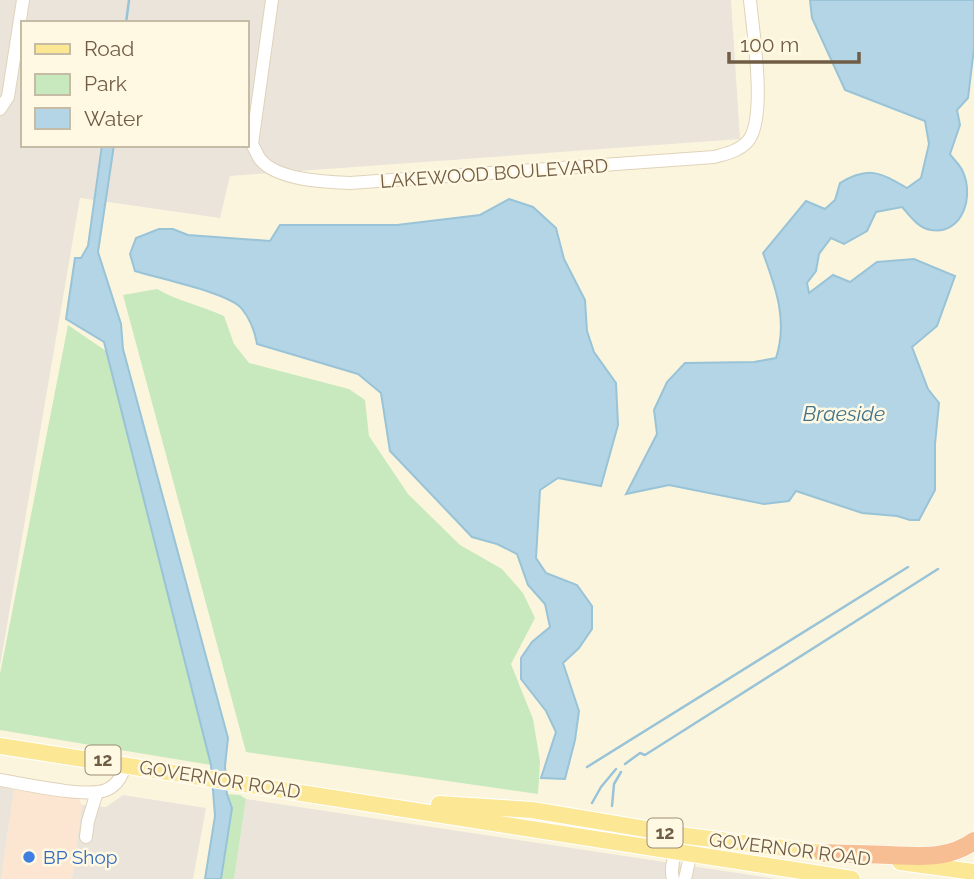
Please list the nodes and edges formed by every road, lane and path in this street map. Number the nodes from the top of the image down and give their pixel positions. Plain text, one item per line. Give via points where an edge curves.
1 (23, 0) edge
2 (272, 0) edge
3 (750, 0) edge
4 (0, 108) edge
5 (0, 746) edge
6 (126, 764) junction
7 (0, 780) edge
8 (83, 792) junction
9 (97, 792) junction
10 (356, 800) junction
11 (88, 821) junction
12 (687, 836) junction
13 (86, 837) dead end
14 (974, 841) edge
15 (683, 851) junction
16 (823, 853) junction
17 (974, 872) edge
18 (673, 879) edge
19 (685, 879) edge
20 (852, 879) edge

1 - 4 street via 8,97
2 - 3 street, LAKEWOOD BOULEVARD via 253,144 261,160 277,171 349,183 733,152 747,142 756,125
5 - 6 main road, GOVERNOR ROAD / 12
6 - 9 street, GOVERNOR ROAD via 114,786
6 - 10 main road, GOVERNOR ROAD / 12
7 - 8 street
8 - 9 street
8 - 11 street
9 - 11 street
10 - 12 main road, GOVERNOR ROAD / 12 via 531,810
10 - 15 main road, GOVERNOR ROAD / 12
11 - 13 street
12 - 15 street
12 - 16 main road, GOVERNOR ROAD / 12
14 - 16 highway via 954,852 914,858
15 - 18 street
15 - 19 street
15 - 20 main road, GOVERNOR ROAD / 12
16 - 17 main road, GOVERNOR ROAD / 12

